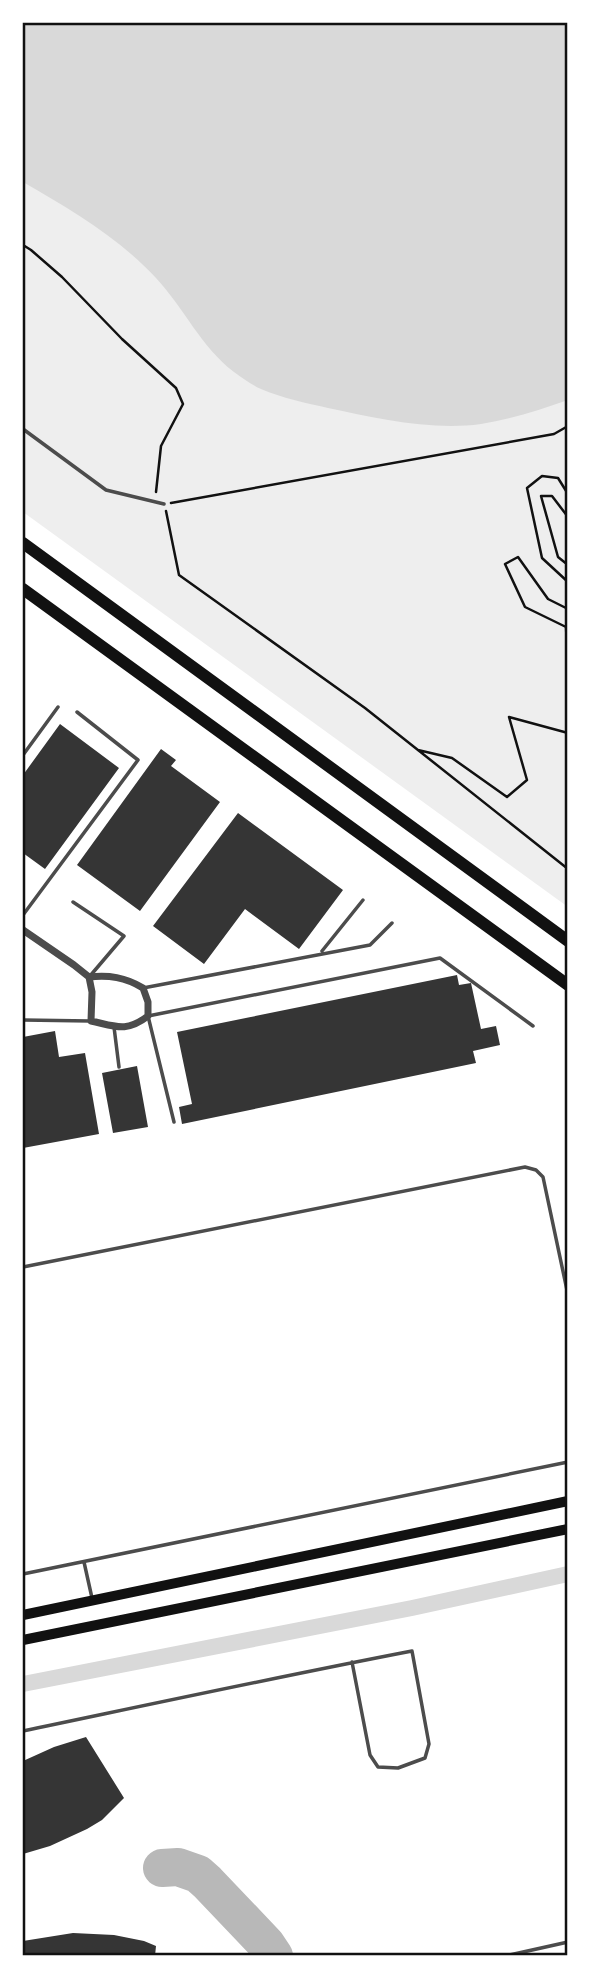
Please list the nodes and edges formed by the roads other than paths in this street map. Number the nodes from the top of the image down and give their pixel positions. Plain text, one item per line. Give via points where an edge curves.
1 (23, 429) edge
2 (164, 504) road end
3 (23, 542) edge
4 (23, 589) edge
5 (58, 707) dead end
6 (77, 712) dead end
7 (23, 755) edge
8 (363, 900) dead end
9 (74, 902) dead end
10 (23, 915) edge
11 (392, 923) dead end
12 (23, 932) edge
13 (568, 941) edge
14 (321, 953) junction
15 (89, 977) junction
16 (568, 985) edge
17 (143, 988) junction
18 (148, 1016) junction
19 (23, 1020) edge
20 (91, 1020) junction
21 (533, 1026) dead end
22 (114, 1027) junction
23 (119, 1067) dead end
24 (174, 1122) dead end
25 (23, 1267) edge
26 (568, 1295) edge
27 (568, 1462) edge
28 (568, 1501) edge
29 (568, 1529) edge
30 (84, 1562) junction
31 (23, 1574) edge
32 (92, 1600) junction
33 (23, 1615) edge
34 (23, 1640) edge
35 (352, 1662) junction
36 (23, 1731) edge
37 (568, 1942) edge
38 (505, 1956) edge

1 - 2 lane via 106,490
3 - 13 highway
4 - 16 highway
5 - 7 lane
6 - 10 lane via 138,760
8 - 14 lane
9 - 15 lane via 124,936
11 - 14 lane via 370,945
12 - 15 street
14 - 17 lane
15 - 17 street via 121,978
15 - 20 street
17 - 18 street
18 - 21 lane via 440,958
18 - 22 street via 128,1027
18 - 24 lane
19 - 20 lane
20 - 22 street
22 - 23 lane
25 - 26 lane via 529,1168 543,1177
27 - 30 lane
28 - 32 main road
29 - 34 main road
30 - 31 lane
30 - 32 lane
32 - 33 main road
35 - 35 lane via 412,1651 429,1744 425,1758 398,1768 378,1767 370,1755
35 - 36 lane
37 - 38 lane

